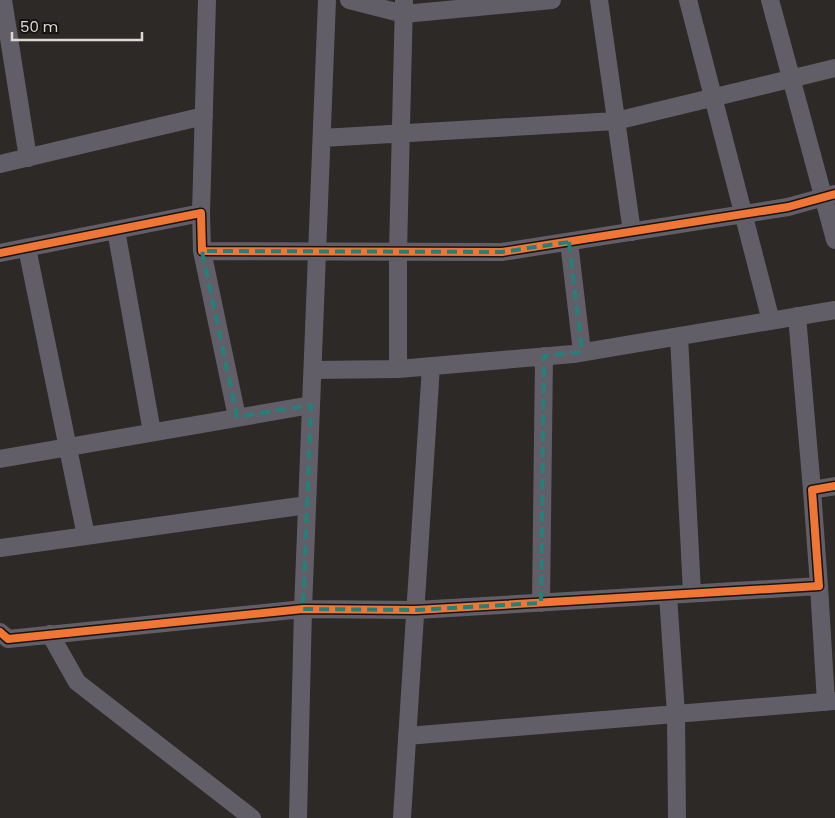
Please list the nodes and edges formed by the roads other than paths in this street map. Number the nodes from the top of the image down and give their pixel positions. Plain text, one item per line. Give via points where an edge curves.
1 (3, 0) edge
2 (207, 0) edge
3 (327, 0) edge
4 (350, 0) edge
5 (552, 0) edge
6 (599, 0) edge
7 (688, 0) edge
8 (770, 0) edge
9 (404, 7) edge
10 (835, 68) edge
11 (792, 79) junction
12 (713, 98) junction
13 (204, 116) junction
14 (616, 121) junction
15 (401, 133) junction
16 (322, 138) junction
17 (28, 158) junction
18 (0, 164) edge
19 (829, 196) edge
20 (201, 213) junction
21 (742, 214) junction
22 (116, 230) junction
23 (632, 232) junction
24 (835, 240) edge
25 (569, 242) junction
26 (27, 248) junction
27 (202, 251) junction
28 (317, 252) junction
29 (398, 252) junction
30 (0, 253) edge
31 (835, 310) edge
32 (797, 316) junction
33 (771, 321) junction
34 (678, 336) junction
35 (582, 352) junction
36 (544, 356) junction
37 (431, 366) junction
38 (398, 369) junction
39 (313, 370) junction
40 (311, 405) junction
41 (237, 417) junction
42 (152, 432) junction
43 (68, 446) junction
44 (0, 459) edge
45 (835, 486) edge
46 (812, 490) junction
47 (307, 505) junction
48 (86, 536) junction
49 (0, 548) edge
50 (819, 586) junction
51 (692, 593) junction
52 (668, 595) junction
53 (541, 603) junction
54 (303, 608) junction
55 (416, 610) junction
56 (0, 632) edge
57 (50, 634) junction
58 (830, 702) edge
59 (676, 714) junction
60 (407, 736) junction
61 (252, 818) edge
62 (298, 818) edge
63 (402, 818) edge
64 (676, 818) edge

1 - 17 street
2 - 13 street
3 - 16 street
4 - 9 street
5 - 9 street
6 - 14 street
7 - 12 street
8 - 11 street
9 - 15 street
10 - 11 street
11 - 12 street
11 - 19 street
12 - 14 street
12 - 21 street
13 - 17 street
13 - 20 street
14 - 15 street
14 - 23 street
15 - 16 street
15 - 29 street
16 - 28 street
17 - 18 street
19 - 21 street
19 - 24 street
20 - 22 street
20 - 27 street
21 - 23 street
21 - 33 street
22 - 26 street
22 - 42 street
23 - 25 street
25 - 29 street via 502,252
25 - 35 street
26 - 30 street
26 - 43 street
27 - 28 street
27 - 41 street
28 - 29 street
28 - 39 street
29 - 38 street
31 - 32 street
32 - 33 street
32 - 46 street
33 - 34 street
34 - 35 street
34 - 51 street
35 - 36 street
36 - 37 street
36 - 53 street
37 - 38 street
37 - 55 street
38 - 39 street
39 - 40 street
40 - 41 street
40 - 47 street
41 - 42 street
42 - 43 street
43 - 44 street
43 - 48 street
45 - 46 street
46 - 50 street
47 - 48 street
47 - 54 street
48 - 49 street
50 - 51 street
50 - 58 street
51 - 52 street
52 - 53 street
52 - 59 street
53 - 55 street
54 - 55 street
54 - 57 street
54 - 62 street
55 - 60 street
56 - 57 street via 8,639
57 - 61 street via 77,682
58 - 59 street
59 - 60 street
59 - 64 street
60 - 63 street

